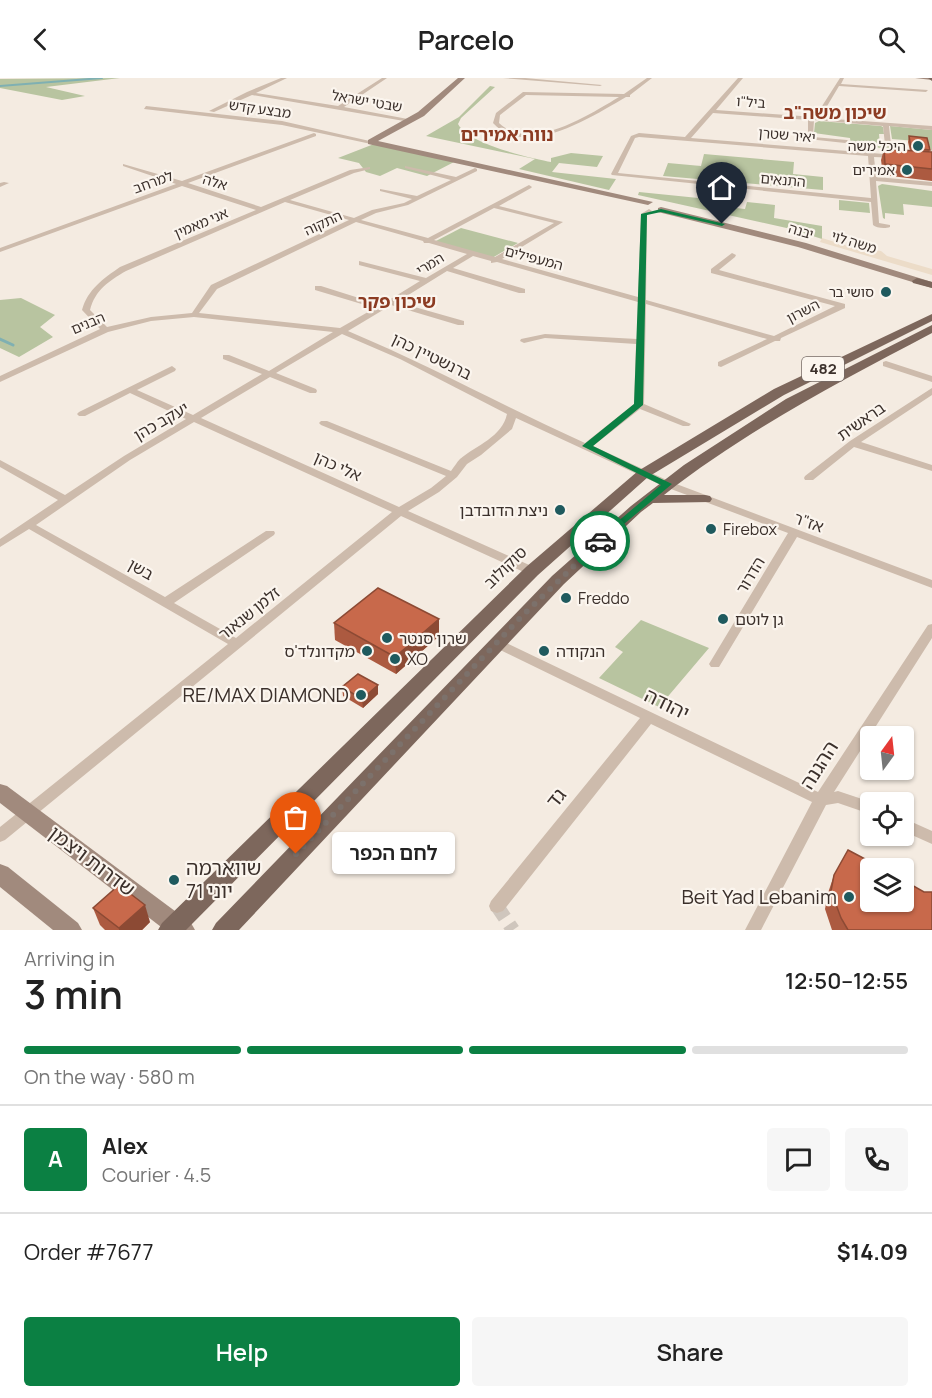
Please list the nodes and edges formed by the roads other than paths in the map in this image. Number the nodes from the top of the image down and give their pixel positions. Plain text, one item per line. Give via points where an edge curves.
1 (285, 78) edge
2 (385, 78) edge
3 (462, 78) edge
4 (505, 78) edge
5 (650, 78) edge
6 (741, 78) edge
7 (842, 78) edge
8 (918, 78) edge
9 (932, 78) edge
10 (600, 85) dead end
11 (840, 85) junction
12 (927, 91) dead end
13 (249, 93) junction
14 (628, 96) junction
15 (146, 108) dead end
16 (339, 108) junction
17 (212, 111) dead end
18 (712, 111) junction
19 (814, 119) junction
20 (410, 120) junction
21 (886, 125) junction
22 (932, 128) edge
23 (314, 135) dead end
24 (687, 139) junction
25 (845, 141) dead end
26 (371, 142) junction
27 (888, 145) dead end
28 (871, 154) junction
29 (909, 158) edge
30 (125, 165) dead end
31 (407, 167) dead end
32 (368, 168) dead end
33 (475, 170) dead end
34 (618, 177) joint
35 (456, 179) junction
36 (872, 180) junction
37 (181, 184) junction
38 (932, 186) edge
39 (529, 187) dead end
40 (382, 190) dead end
41 (417, 198) junction
42 (284, 200) junction
43 (875, 200) junction
44 (493, 206) junction
45 (645, 206) junction
46 (662, 208) junction
47 (263, 210) junction
48 (354, 221) junction
49 (888, 223) dead end
50 (426, 242) junction
51 (0, 250) edge
52 (470, 255) junction
53 (732, 255) dead end
54 (494, 261) junction
55 (362, 263) dead end
56 (447, 269) junction
57 (932, 279) edge
58 (917, 280) joint
59 (428, 281) junction
60 (932, 285) edge
61 (318, 288) dead end
62 (522, 291) dead end
63 (643, 301) junction
64 (393, 303) junction
65 (384, 308) junction
66 (194, 315) junction
67 (932, 317) edge
68 (460, 323) dead end
69 (932, 328) edge
70 (105, 330) junction
71 (342, 331) junction
72 (777, 339) junction
73 (524, 341) dead end
74 (640, 342) junction
75 (226, 357) dead end
76 (721, 364) dead end
77 (886, 364) dead end
78 (172, 369) dead end
79 (271, 375) junction
80 (0, 379) edge
81 (932, 379) edge
82 (130, 390) junction
83 (932, 391) edge
84 (313, 392) dead end
85 (639, 405) junction
86 (512, 413) junction
87 (82, 414) dead end
88 (194, 420) junction
89 (324, 423) dead end
90 (686, 424) dead end
91 (853, 443) junction
92 (586, 446) junction
93 (0, 463) edge
94 (932, 468) edge
95 (643, 474) junction
96 (453, 475) junction
97 (809, 478) dead end
98 (667, 484) junction
99 (649, 499) junction
100 (705, 499) junction
101 (65, 500) junction
102 (400, 511) junction
103 (29, 525) junction
104 (270, 533) dead end
105 (793, 534) junction
106 (0, 544) edge
107 (532, 571) junction
108 (932, 584) edge
109 (166, 602) junction
110 (932, 628) edge
111 (496, 643) junction
112 (237, 644) junction
113 (715, 664) dead end
114 (649, 717) junction
115 (0, 792) edge
116 (821, 800) junction
117 (860, 805) edge
118 (28, 813) junction
119 (914, 829) edge
120 (0, 836) edge
121 (932, 838) edge
122 (0, 874) edge
123 (497, 906) dead end
124 (177, 928) edge
125 (70, 930) edge
126 (224, 930) edge
127 (753, 930) edge

1 - 13 street
2 - 16 street
3 - 20 street
4 - 10 street
5 - 14 street
6 - 18 street
7 - 11 street
8 - 9 street
11 - 12 street
11 - 19 street
13 - 16 street, שבטי ישראל
13 - 17 street
14 - 14 street via 544,134 531,136 506,131 496,123 498,114 525,93
15 - 26 street, מבצע קדש via 282,123
16 - 20 street, שבטי ישראל
18 - 19 street, ביל"ו
18 - 24 street
19 - 21 street, ביל"ו
19 - 25 street via 810,135
20 - 26 street
21 - 22 street, ביל"ו
21 - 27 street
23 - 37 street, למרחב
24 - 28 street, יאיר שטרן
24 - 34 street, יאיר שטרן via 633,137 614,174
26 - 45 street via 624,197
28 - 29 street, יאיר שטרן
28 - 36 street
30 - 37 street, אלה
31 - 35 street
32 - 42 street, אני מאמין
33 - 35 street, התקוה
34 - 43 street, התנאים
35 - 41 street, התקוה
36 - 38 street
36 - 43 street
37 - 47 street, אלה
37 - 51 street, למרחב
39 - 44 street
40 - 41 street
41 - 48 street, התקוה
42 - 47 street, אני מאמין
42 - 48 street, המעפילים
43 - 49 street via 876,220
44 - 50 street
44 - 54 street via 560,222
45 - 46 street
45 - 63 street
46 - 57 street, משה לוי via 811,243
46 - 58 street, יבנה via 802,244
47 - 70 street, אני מאמין via 123,269 102,282 92,292 86,310
48 - 50 street, המעפילים
48 - 66 street, התקוה via 214,287
50 - 52 street, המעפילים
52 - 54 street, המעפילים
52 - 56 street, המרי
53 - 72 street, השרון via 714,271 842,306
54 - 63 street, המעפילים
55 - 59 street
56 - 59 street, המרי
56 - 62 street
58 - 60 main road
59 - 64 street, המרי
61 - 65 street
63 - 72 street, המעפילים
63 - 74 street
64 - 65 street, המרי
64 - 68 street
65 - 71 street, המרי
66 - 70 street, הבנים via 151,318
66 - 71 street, ברנשטיין כהן
67 - 95 main road, סוקולוב / 482 via 778,392
69 - 98 main road, 482 via 790,402
70 - 80 street, הבנים
71 - 79 street, יעקב כהן
71 - 86 street, ברנשטיין כהן via 403,357
72 - 76 street, השרון
73 - 74 street via 545,336
74 - 85 street
75 - 79 street
77 - 81 street
78 - 82 street
79 - 84 street
79 - 88 street, יעקב כהן
82 - 87 street
82 - 88 street, אלי כהן
83 - 91 street, בראשית
85 - 90 street
85 - 92 street
86 - 92 street, ברנשטיין כהן
86 - 96 street, זלמן שנאור via 509,427 463,462
88 - 101 street, יעקב כהן via 127,458
88 - 102 street, אלי כהן
89 - 96 street
91 - 94 street
91 - 97 street, בראשית
92 - 95 street, ברנשטיין כהן
93 - 101 street
95 - 98 street, אז"ר
95 - 107 main road, סוקולוב / 482
96 - 102 street, זלמן שנאור
98 - 99 main road, 482
98 - 100 street, אז"ר
99 - 100 main road
99 - 111 main road, 482 via 558,580
100 - 105 street, אז"ר
101 - 103 street, יעקב כהן
102 - 107 street, אלי כהן
102 - 112 street, זלמן שנאור
103 - 106 street, יעקב כהן
103 - 109 street, בשן
104 - 109 street
105 - 108 street, אז"ר
105 - 113 street, הדרור
107 - 124 main road, סוקולוב / 482
109 - 112 street, בשן
110 - 116 street, ההגנה
111 - 114 street, יהודה
111 - 126 main road, 482
112 - 118 street, זלמן שנאור
114 - 116 street, יהודה
114 - 123 street, גד
115 - 118 street, שדרות ויצמן
116 - 117 street via 838,797
116 - 127 street, ההגנה
118 - 120 street, זלמן שנאור
118 - 124 street, שדרות ויצמן
119 - 121 street
122 - 125 street

